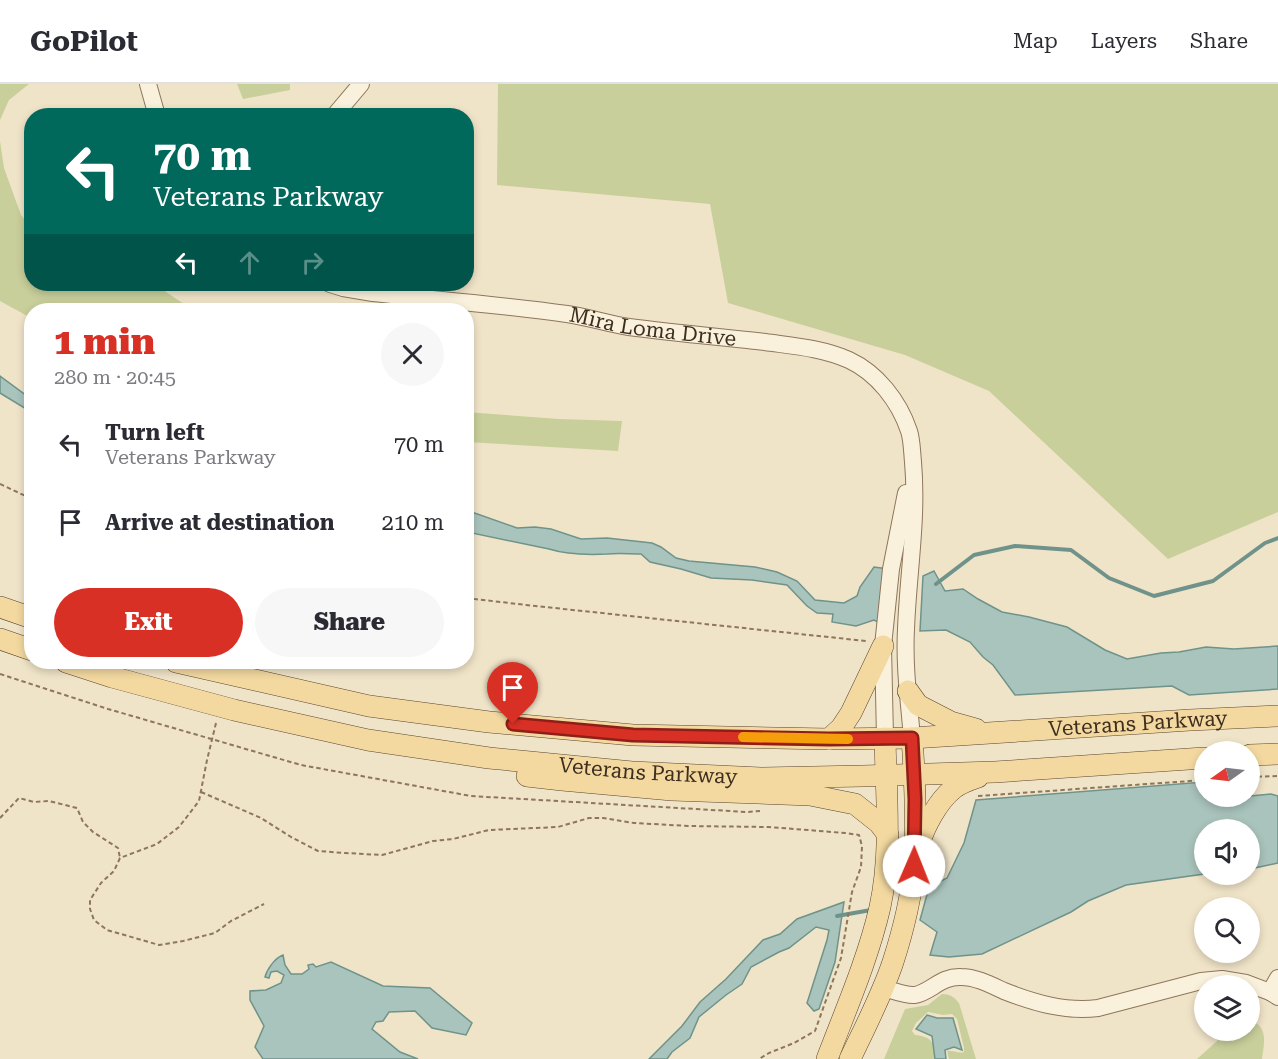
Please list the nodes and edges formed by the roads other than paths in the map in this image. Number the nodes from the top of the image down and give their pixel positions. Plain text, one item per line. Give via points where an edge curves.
1 (148, 84) edge
2 (361, 84) edge
3 (155, 108) edge
4 (341, 108) edge
5 (361, 291) edge
6 (462, 303) edge
7 (474, 304) edge
8 (913, 459) junction
9 (0, 607) edge
10 (24, 615) edge
11 (879, 638) junction
12 (0, 639) edge
13 (24, 647) edge
14 (87, 669) edge
15 (207, 669) edge
16 (908, 691) junction
17 (1278, 716) edge
18 (988, 732) junction
19 (885, 738) junction
20 (912, 738) junction
21 (829, 739) junction
22 (1278, 754) edge
23 (1260, 755) edge
24 (485, 758) junction
25 (1194, 758) edge
26 (995, 772) junction
27 (885, 775) junction
28 (914, 775) junction
29 (888, 835) junction
30 (914, 866) junction
31 (883, 988) junction
32 (1275, 989) edge
33 (827, 1059) edge
34 (850, 1059) edge

1 - 3 street
2 - 4 street
5 - 6 street, Mira Loma Drive
7 - 8 street, Mira Loma Drive via 831,352 852,361 887,391 910,433
8 - 11 street, Mira Loma Drive
8 - 16 street, Mira Loma Drive via 905,661
9 - 10 main road
11 - 19 street, Mira Loma Drive
11 - 21 main road via 851,713
12 - 13 main road
14 - 24 main road, Veterans Parkway via 234,710 368,740
15 - 21 main road, Veterans Parkway via 369,706 489,722 633,735
16 - 18 main road via 928,711
16 - 20 street, Mira Loma Drive
17 - 18 main road, Veterans Parkway
18 - 20 main road, Veterans Parkway
19 - 20 main road, Veterans Parkway
19 - 21 main road, Veterans Parkway
19 - 27 main road, Mira Loma Drive
20 - 28 main road, Mira Loma Drive
22 - 23 main road
24 - 27 main road, Veterans Parkway via 749,778
24 - 29 main road via 521,775 562,780 672,790 810,795 855,804
25 - 26 main road, Veterans Parkway
26 - 28 main road, Veterans Parkway
26 - 30 main road via 952,790 922,834
27 - 28 main road, Veterans Parkway
27 - 29 main road, Mira Loma Drive
28 - 30 main road, Mira Loma Drive
29 - 33 main road, Mira Loma Drive via 880,908
30 - 31 main road, Mira Loma Drive via 903,927
31 - 32 street via 915,995 940,981 962,976 1048,1005 1082,1010 1201,981 1222,980
31 - 34 main road, Mira Loma Drive

